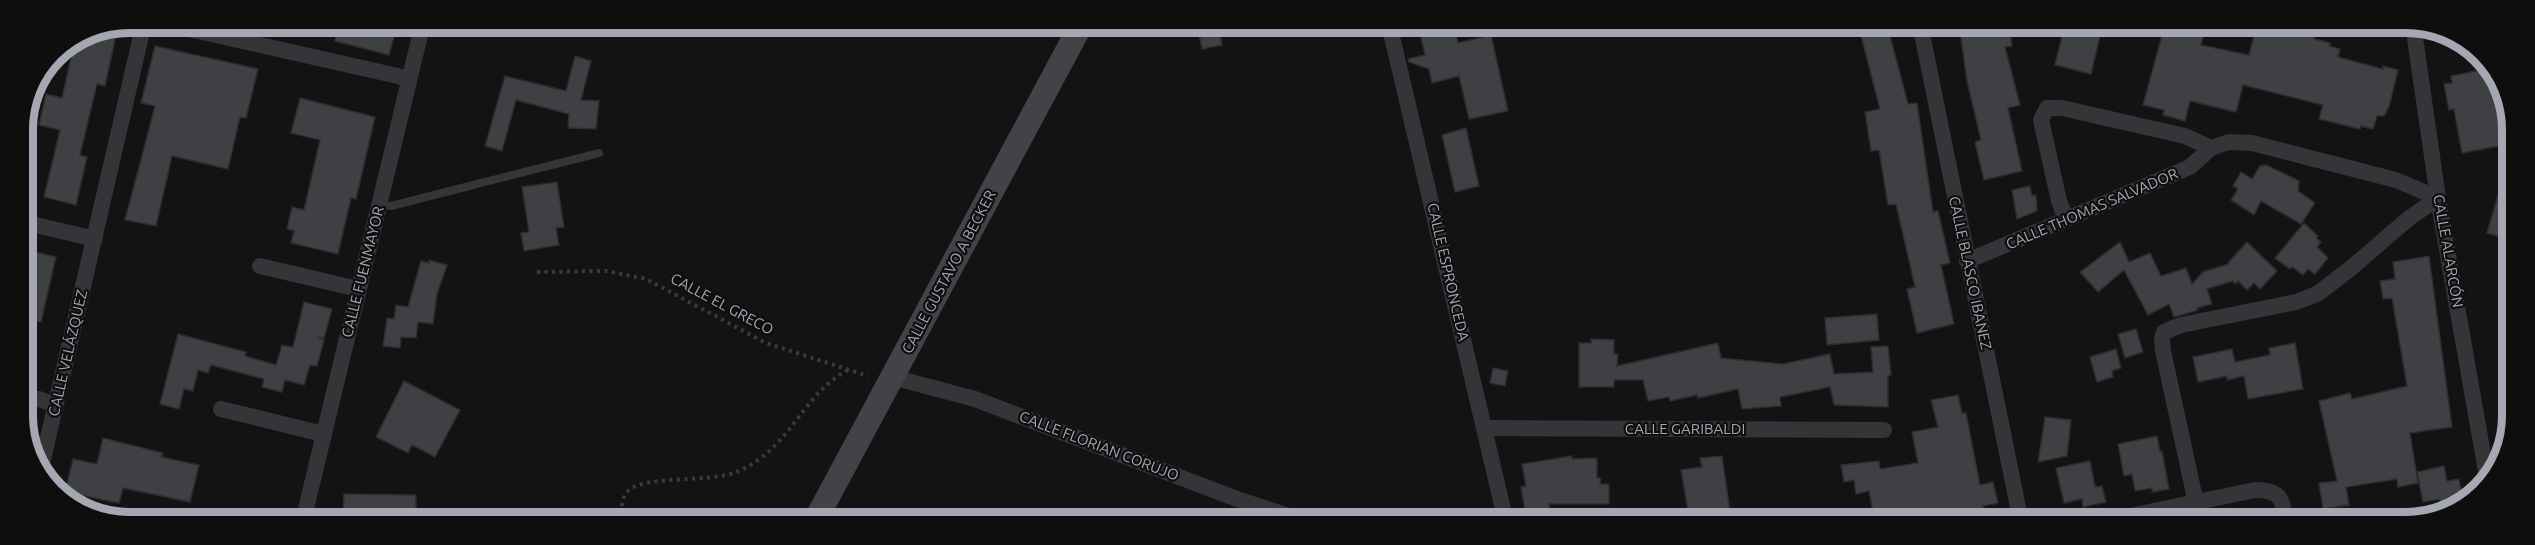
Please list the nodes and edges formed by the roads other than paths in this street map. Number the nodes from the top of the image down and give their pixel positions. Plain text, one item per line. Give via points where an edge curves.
1 (142, 33) edge
2 (210, 33) edge
3 (421, 33) edge
4 (1077, 33) edge
5 (1391, 33) edge
6 (1922, 33) edge
7 (2414, 34) edge
8 (409, 80) junction
9 (2211, 148) junction
10 (599, 153) dead end
11 (2438, 198) junction
12 (379, 205) junction
13 (2066, 219) junction
14 (33, 224) edge
15 (95, 239) junction
16 (1967, 261) junction
17 (260, 266) dead end
18 (358, 290) junction
19 (892, 378) junction
20 (33, 399) edge
21 (55, 405) junction
22 (221, 409) dead end
23 (1485, 428) junction
24 (1884, 430) dead end
25 (323, 434) junction
26 (43, 458) edge
27 (2486, 469) edge
28 (2196, 503) junction
29 (305, 512) edge
30 (820, 512) edge
31 (1277, 512) edge
32 (1504, 512) edge
33 (2019, 512) edge
34 (2151, 512) edge
35 (2283, 512) edge

1 - 15 street, CALLE VELÁZQUEZ
2 - 8 street
3 - 8 street, CALLE FUENMAYOR
4 - 19 street, CALLE GUSTAVO A BECKER
5 - 23 street, CALLE ESPRONCEDA
6 - 16 street, CALLE BLASCO IBANEZ
7 - 11 street, CALLE ALARCÓN
8 - 12 street, CALLE FUENMAYOR
9 - 11 street, CALLE THOMAS SALVADOR via 2229,142 2252,143 2396,180
9 - 13 street, CALLE THOMAS SALVADOR via 2190,166
9 - 13 street via 2185,136 2047,108 2041,120
10 - 12 lane via 391,207
11 - 27 street, CALLE ALARCÓN
11 - 28 street via 2317,294 2164,332 2163,351
12 - 18 street, CALLE FUENMAYOR
13 - 16 street, CALLE THOMAS SALVADOR
14 - 15 street
15 - 21 street, CALLE VELÁZQUEZ
16 - 33 street, CALLE BLASCO IBANEZ
17 - 18 street
18 - 25 street, CALLE FUENMAYOR
19 - 30 street, CALLE GUSTAVO A BECKER
19 - 31 street, CALLE FLORIAN CORUJO via 975,399
20 - 21 street
21 - 26 street, CALLE VELÁZQUEZ
22 - 25 street
23 - 24 street, CALLE GARIBALDI
23 - 32 street, CALLE ESPRONCEDA
25 - 29 street, CALLE FUENMAYOR
28 - 34 street
28 - 35 street via 2267,490 2281,499

